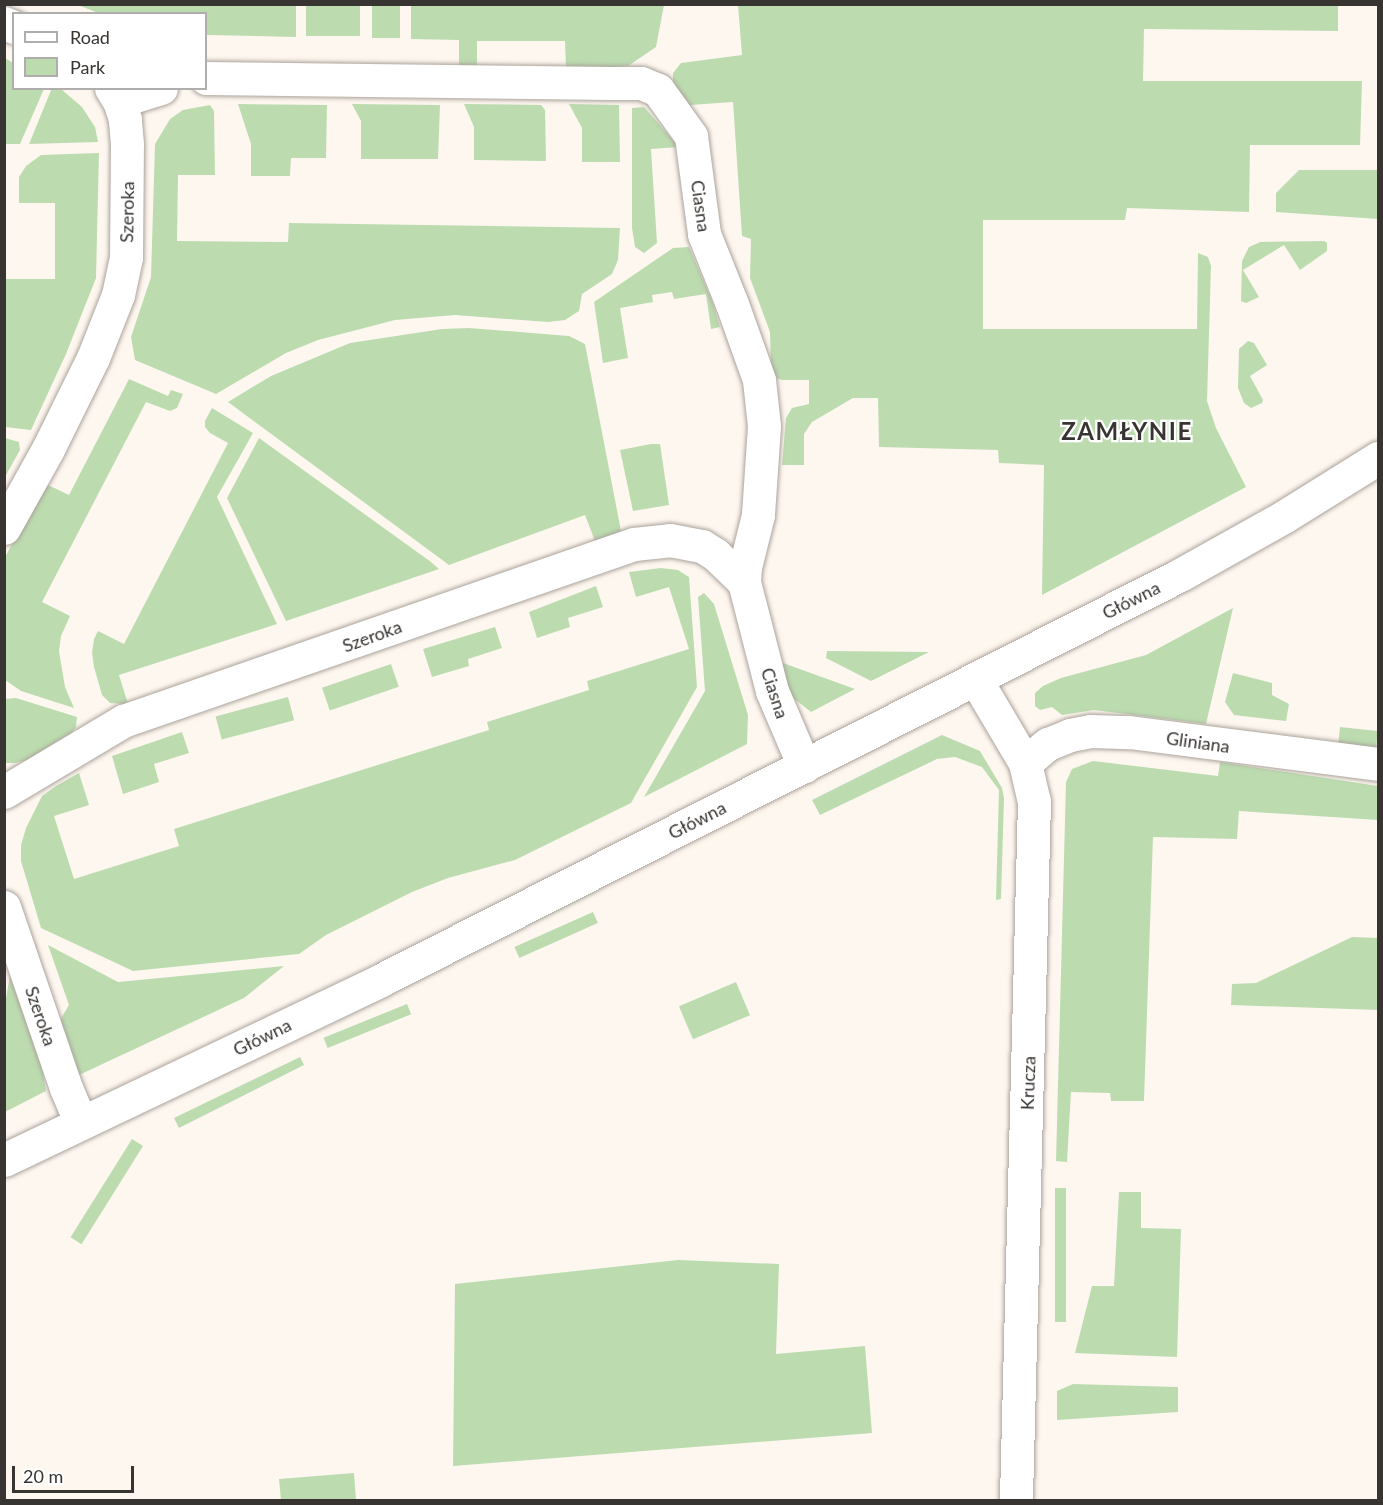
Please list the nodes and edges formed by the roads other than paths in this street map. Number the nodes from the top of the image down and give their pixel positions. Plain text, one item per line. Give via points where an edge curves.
1 (207, 78) edge
2 (148, 90) edge
3 (115, 95) edge
4 (1378, 458) edge
5 (4, 528) edge
6 (744, 582) junction
7 (976, 680) junction
8 (1025, 763) junction
9 (1378, 764) edge
10 (804, 766) junction
11 (4, 792) edge
12 (4, 907) edge
13 (81, 1123) junction
14 (4, 1160) edge
15 (1016, 1500) edge

1 - 6 street, Ciasna via 641,83 658,90 691,136 704,234 732,304 761,396 764,426 758,515
2 - 3 street
3 - 5 street, Szeroka via 125,119 128,162 126,257 118,295 93,358
4 - 7 street, Główna via 1190,570
6 - 10 street, Ciasna via 772,691
6 - 11 street, Szeroka via 702,546 669,540 634,544 123,721
7 - 8 street, Krucza
7 - 10 street, Główna
8 - 9 street, Gliniana via 1048,744 1091,730
8 - 15 street, Krucza via 1034,801 1034,847
10 - 13 street, Główna via 381,980
12 - 13 street, Szeroka
13 - 14 street, Główna

